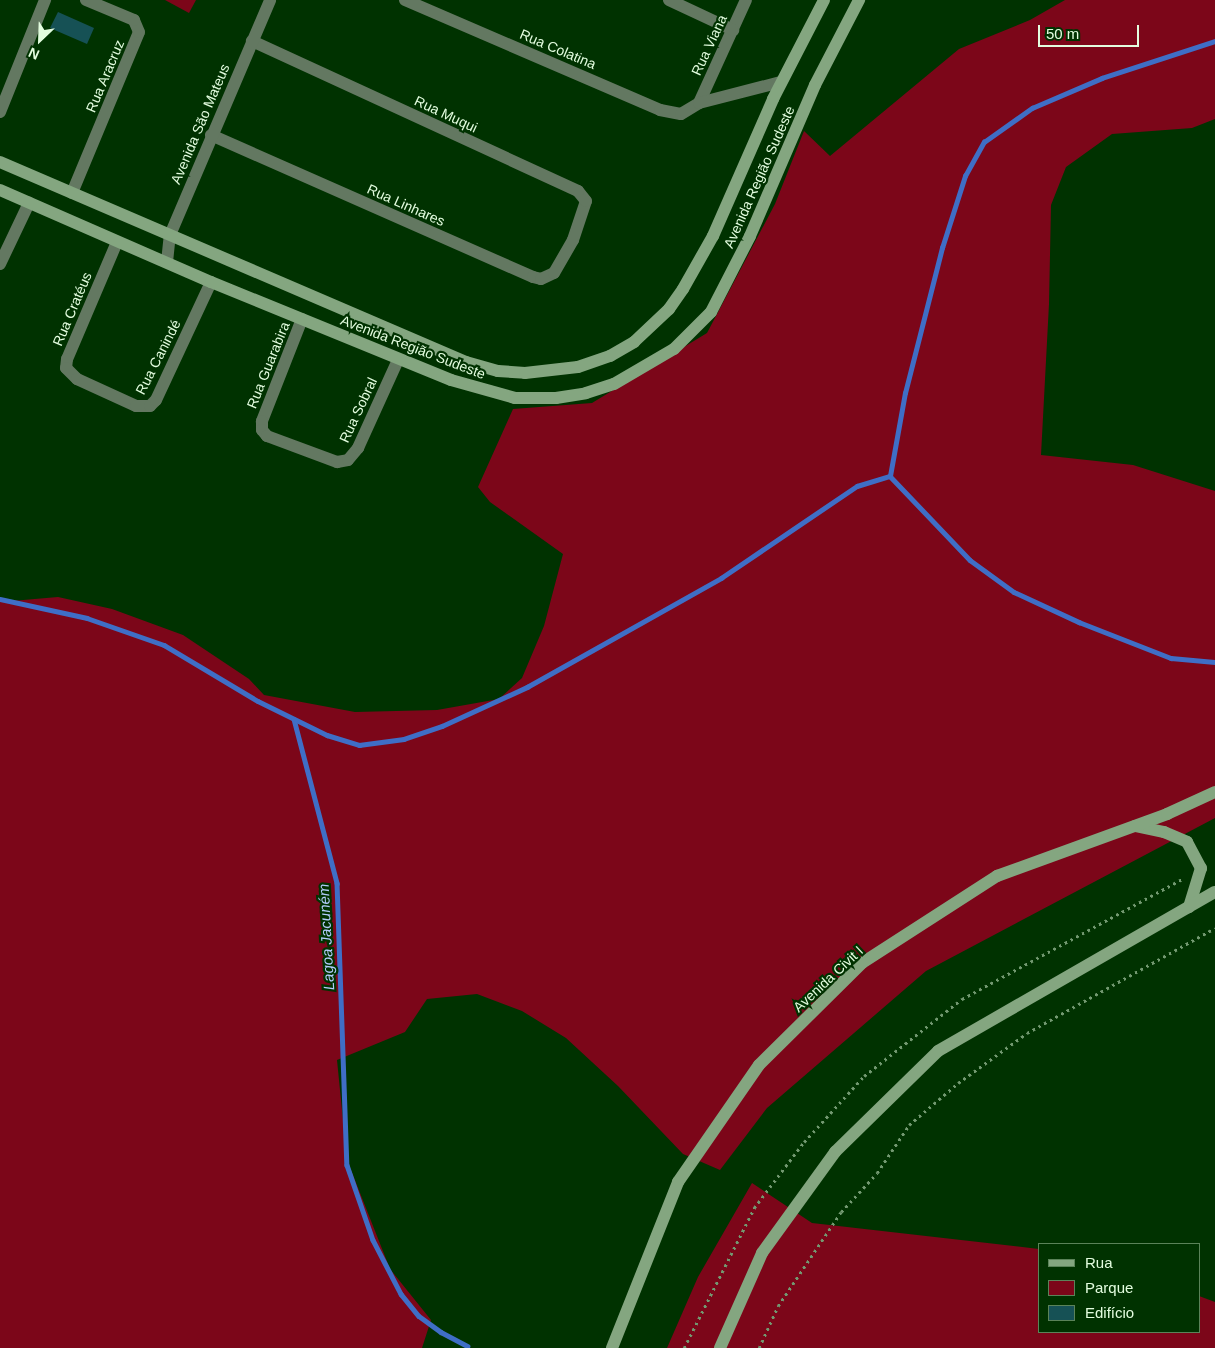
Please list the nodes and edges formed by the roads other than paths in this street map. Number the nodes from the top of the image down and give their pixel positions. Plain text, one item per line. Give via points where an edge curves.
1 (45, 0) edge
2 (86, 0) edge
3 (270, 0) edge
4 (405, 0) edge
5 (669, 0) edge
6 (746, 0) edge
7 (824, 0) edge
8 (859, 0) edge
9 (734, 30) junction
10 (252, 41) junction
11 (781, 82) junction
12 (699, 103) junction
13 (0, 112) edge
14 (211, 135) junction
15 (0, 162) edge
16 (0, 190) edge
17 (72, 193) junction
18 (28, 203) junction
19 (170, 235) junction
20 (573, 240) joint
21 (117, 242) junction
22 (167, 262) junction
23 (0, 264) edge
24 (211, 282) junction
25 (330, 306) junction
26 (302, 319) junction
27 (320, 327) junction
28 (398, 360) junction
29 (110, 394) joint
30 (307, 453) joint
31 (1215, 792) edge
32 (1134, 826) junction
33 (1215, 892) edge
34 (1188, 907) junction
35 (612, 1348) edge
36 (720, 1348) edge

1 - 13 street
2 - 17 street, Rua Aracruz via 134,20 139,32
3 - 10 street, Avenida São Mateus
4 - 12 street, Rua Colatina via 660,110 682,114
5 - 9 street
6 - 9 street, Rua Viana
7 - 11 street, Avenida Região Sudeste
8 - 28 street, Avenida Região Sudeste via 822,70 726,285 711,312 674,349 614,384 556,398 516,398 489,392
9 - 12 street, Rua Viana
10 - 14 street, Avenida São Mateus
10 - 20 street, Rua Muqui via 578,191 586,201
11 - 12 street, Rua Colatina
11 - 25 street, Avenida Região Sudeste via 713,236 683,289 653,325 634,342 610,356 578,367 552,371 498,371 466,362
14 - 19 street, Avenida São Mateus
14 - 20 street, Rua Linhares via 533,277 554,274
15 - 17 street, Avenida Região Sudeste
16 - 18 street, Avenida Região Sudeste
17 - 19 street, Avenida Região Sudeste
18 - 21 street, Avenida Região Sudeste
18 - 23 street
19 - 22 street, Avenida São Mateus
19 - 25 street, Avenida Região Sudeste
21 - 22 street, Avenida Região Sudeste
21 - 29 street, Rua Cratéus via 66,364 67,370 77,378
22 - 24 street, Avenida Região Sudeste
24 - 26 street, Avenida Região Sudeste
24 - 29 street, Rua Canindé via 153,404 136,406
25 - 27 street
26 - 27 street, Avenida Região Sudeste
26 - 30 street, Rua Guarabira via 261,425 267,436
27 - 28 street, Avenida Região Sudeste
28 - 30 street, Rua Sobral via 353,456 337,462
31 - 32 street, Avenida Civit I
32 - 34 street via 1164,832 1187,842 1201,868
32 - 35 street, Avenida Civit I via 997,876 862,963 759,1065 678,1182
33 - 34 street
34 - 36 street via 938,1051 830,1160 762,1253

